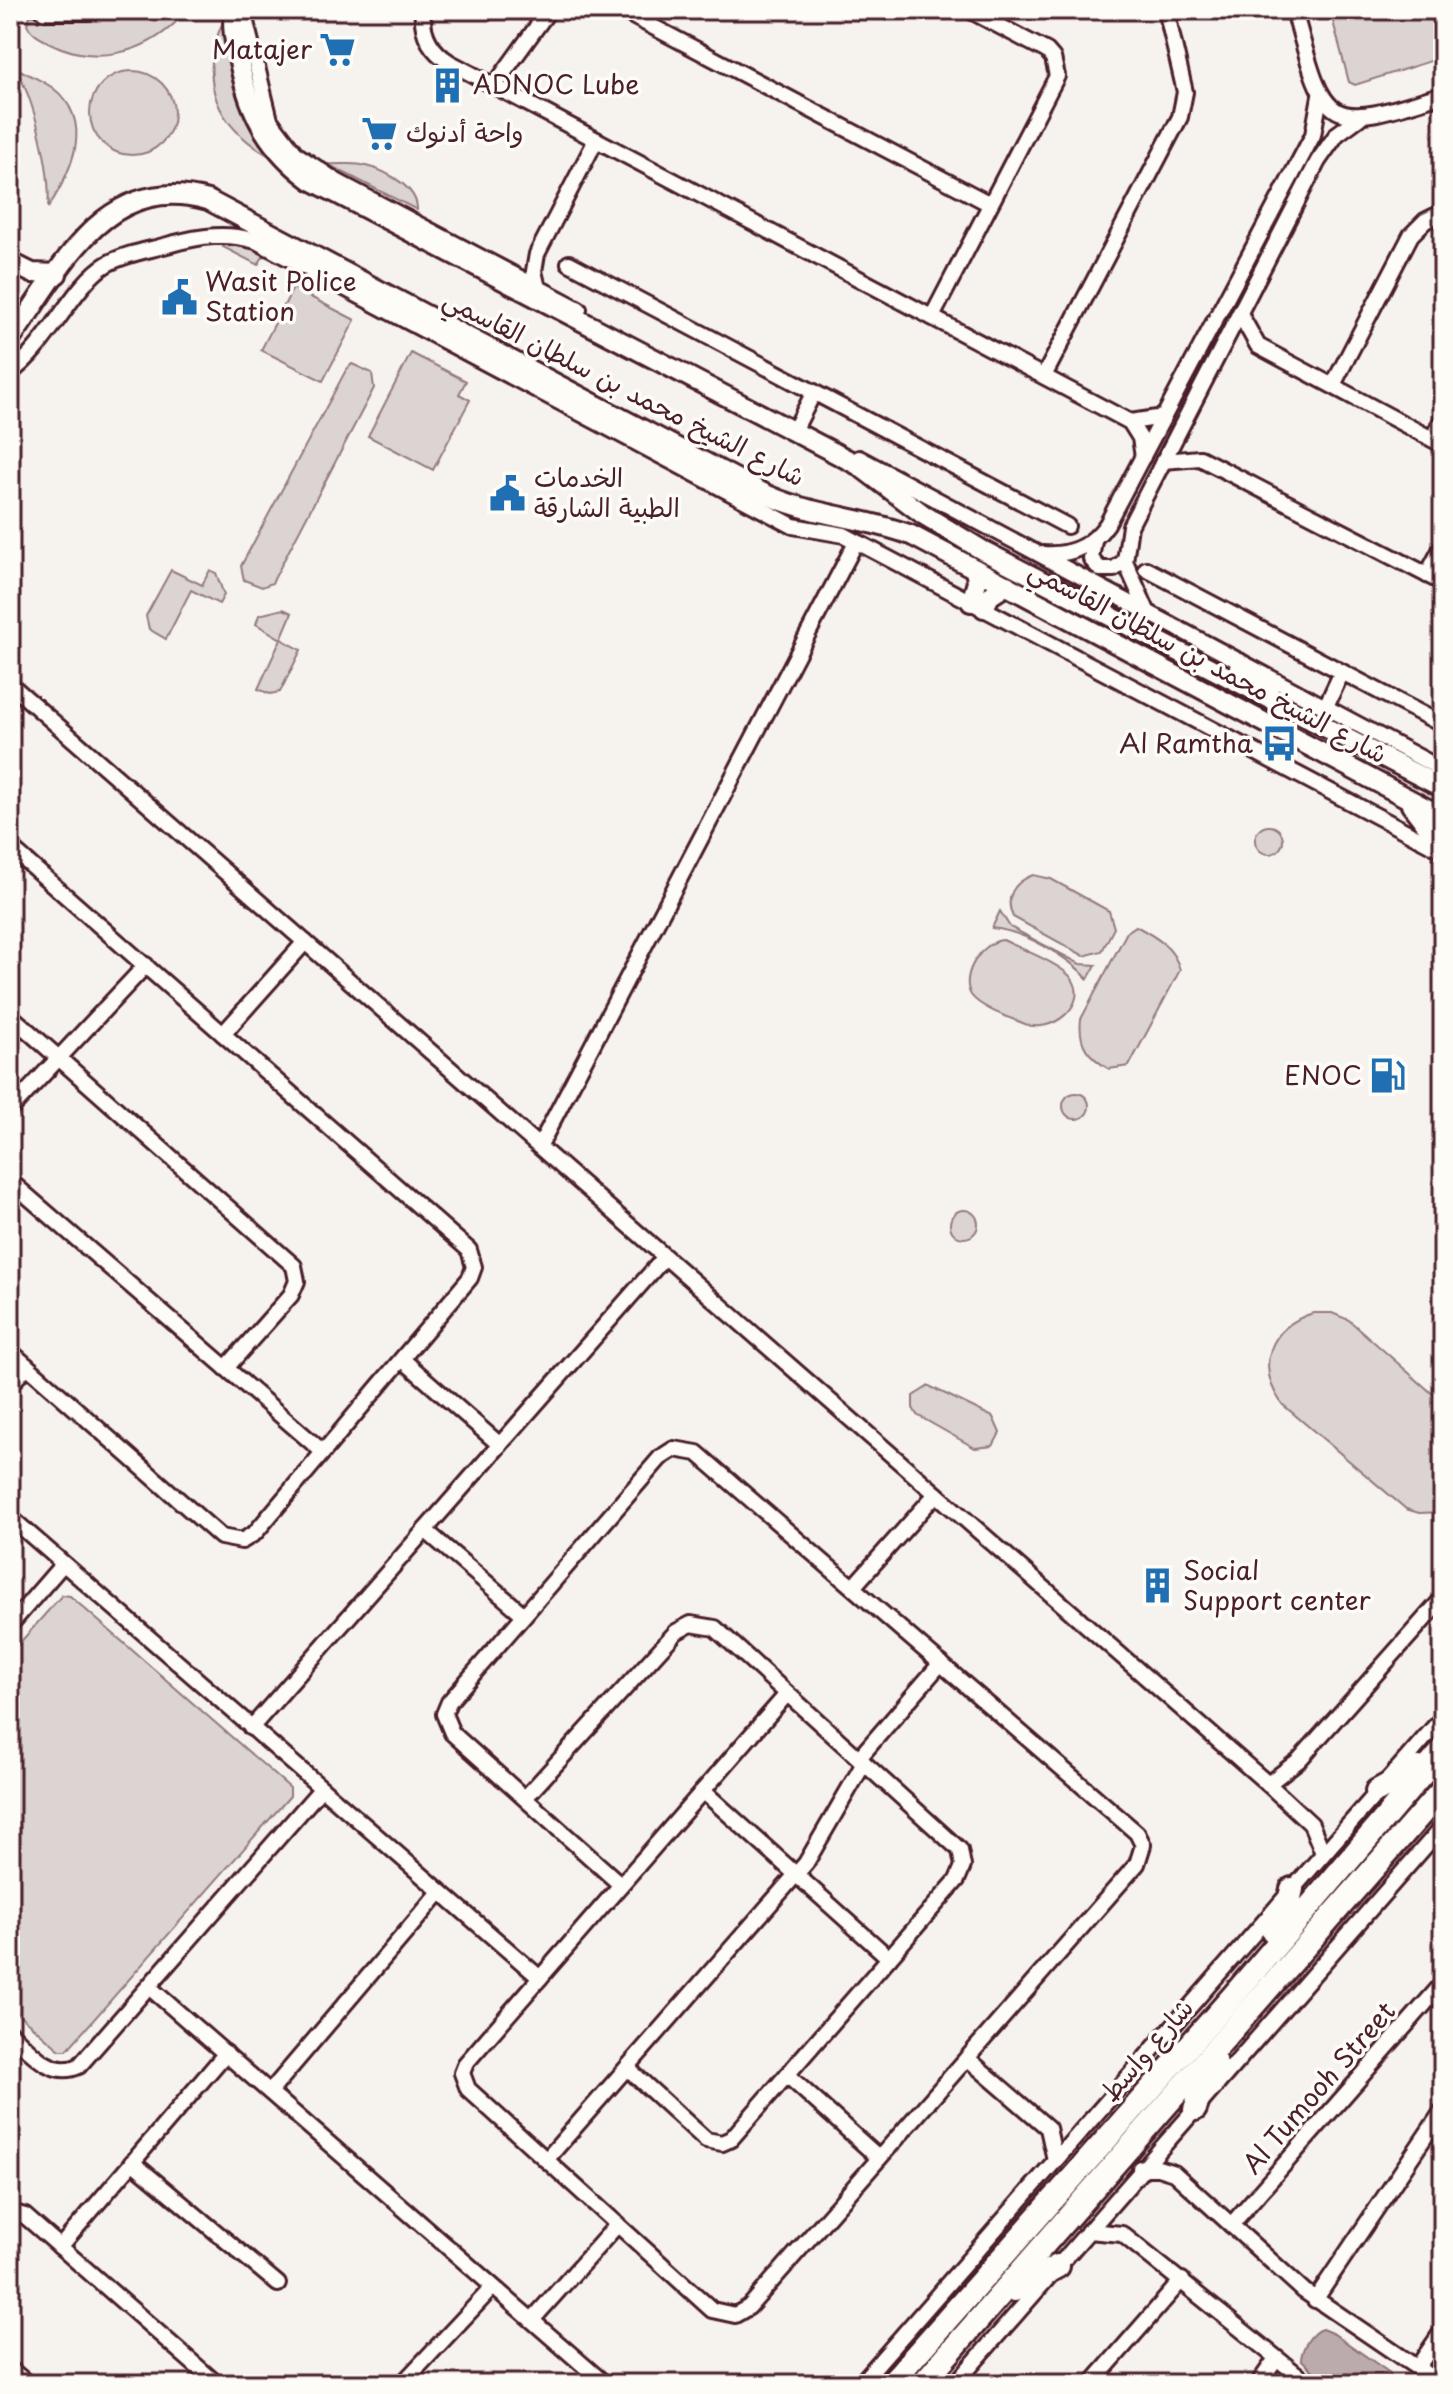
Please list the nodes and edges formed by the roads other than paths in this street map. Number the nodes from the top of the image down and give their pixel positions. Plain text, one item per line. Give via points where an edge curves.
1 (45, 10) edge
2 (89, 10) edge
3 (219, 10) edge
4 (423, 10) edge
5 (549, 10) edge
6 (621, 10) edge
7 (969, 10) edge
8 (1166, 10) edge
9 (1294, 10) edge
10 (237, 15) edge
11 (494, 86) junction
12 (1443, 94) edge
13 (1320, 96) junction
14 (1359, 118) junction
15 (596, 140) junction
16 (1304, 150) junction
17 (1318, 161) junction
18 (990, 204) junction
19 (1443, 212) edge
20 (537, 254) junction
21 (10, 262) edge
22 (569, 263) dead end
23 (505, 270) junction
24 (57, 274) junction
25 (538, 288) junction
26 (1240, 314) junction
27 (932, 317) junction
28 (607, 329) junction
29 (10, 340) edge
30 (1258, 346) junction
31 (1221, 351) junction
32 (10, 373) edge
33 (1044, 376) junction
34 (1333, 385) junction
35 (814, 392) junction
36 (1164, 417) junction
37 (1443, 418) edge
38 (1130, 422) junction
39 (797, 425) junction
40 (1181, 427) junction
41 (1437, 442) edge
42 (1143, 457) junction
43 (1200, 458) junction
44 (1163, 461) junction
45 (1067, 526) dead end
46 (1094, 540) junction
47 (856, 542) junction
48 (1443, 545) edge
49 (1042, 554) junction
50 (1125, 561) junction
51 (975, 569) junction
52 (1146, 569) dead end
53 (1427, 575) junction
54 (1443, 583) edge
55 (1007, 585) junction
56 (977, 605) junction
57 (1148, 613) junction
58 (1239, 663) junction
59 (1342, 672) junction
60 (10, 684) edge
61 (1279, 702) junction
62 (1326, 706) junction
63 (1443, 725) edge
64 (1443, 770) edge
65 (1443, 788) edge
66 (1398, 792) junction
67 (1443, 817) edge
68 (10, 847) edge
69 (1443, 849) edge
70 (305, 942) junction
71 (146, 965) junction
72 (10, 1015) edge
73 (223, 1034) junction
74 (59, 1058) junction
75 (10, 1110) edge
76 (540, 1145) junction
77 (10, 1181) edge
78 (664, 1258) junction
79 (10, 1351) edge
80 (402, 1359) junction
81 (27, 1366) junction
82 (226, 1368) junction
83 (10, 1385) edge
84 (500, 1445) junction
85 (323, 1452) junction
86 (936, 1494) junction
87 (10, 1517) edge
88 (425, 1530) junction
89 (62, 1565) junction
90 (853, 1587) junction
91 (1443, 1598) edge
92 (524, 1615) junction
93 (10, 1625) edge
94 (941, 1663) junction
95 (787, 1694) junction
96 (1443, 1717) edge
97 (251, 1728) junction
98 (1440, 1753) edge
99 (862, 1760) junction
100 (1268, 1784) junction
101 (321, 1789) junction
102 (1443, 1789) edge
103 (703, 1791) junction
104 (1377, 1791) junction
105 (525, 1798) junction
106 (1311, 1824) junction
107 (1443, 1826) edge
108 (1345, 1828) junction
109 (1323, 1853) junction
110 (797, 1875) junction
111 (621, 1885) junction
112 (1292, 1889) junction
113 (440, 1892) junction
114 (889, 1958) junction
115 (540, 1978) junction
116 (1443, 1983) edge
117 (149, 1987) junction
118 (1233, 1996) junction
119 (1255, 2003) junction
120 (10, 2032) edge
121 (226, 2053) junction
122 (967, 2058) junction
123 (627, 2068) junction
124 (787, 2075) junction
125 (270, 2092) junction
126 (1195, 2109) junction
127 (1443, 2110) edge
128 (1048, 2128) junction
129 (1081, 2130) junction
130 (1165, 2140) junction
131 (879, 2158) junction
132 (546, 2160) junction
133 (1055, 2160) junction
134 (132, 2162) junction
135 (1140, 2168) junction
136 (1174, 2173) junction
137 (1113, 2202) junction
138 (10, 2212) edge
139 (617, 2225) junction
140 (1231, 2225) junction
141 (1088, 2231) junction
142 (1122, 2234) junction
143 (60, 2247) junction
144 (1058, 2266) junction
145 (1182, 2280) junction
146 (278, 2284) dead end
147 (493, 2287) junction
148 (1315, 2300) junction
149 (993, 2305) junction
150 (532, 2320) junction
151 (1443, 2330) edge
152 (1275, 2360) junction
153 (1417, 2368) junction
154 (217, 2384) edge
155 (402, 2384) edge
156 (605, 2384) edge
157 (860, 2384) edge
158 (890, 2384) edge
159 (922, 2384) edge
160 (955, 2384) edge
161 (1091, 2384) edge
162 (1258, 2384) edge
163 (1309, 2384) edge
164 (1441, 2384) edge

1 - 2 main road
3 - 10 main road
4 - 11 street via 425,33 438,54
5 - 11 street
6 - 18 street
7 - 18 street via 1039,46 1057,66 1054,84
8 - 33 street via 1185,92 1180,117
9 - 13 street
10 - 23 street via 270,120 291,150 338,182
10 - 28 main road, شارع الشيخ محمد بن سلطان القاسمي via 252,112 276,150 298,171
11 - 15 street
12 - 14 street
13 - 14 street via 1338,111
13 - 16 street via 1316,128
14 - 17 street via 1337,134
15 - 20 street
15 - 27 street
16 - 17 street
16 - 36 street
17 - 26 street
18 - 27 street
19 - 34 street via 1411,235
20 - 23 street via 523,266
20 - 25 street
21 - 24 main road via 32,273
22 - 35 street
23 - 25 street
24 - 29 main road, شارع الشيخ محمد بن سلطان القاسمي
24 - 51 main road, شارع الشيخ محمد بن سلطان القاسمي via 92,229 122,206 171,194 208,200 774,498 899,531
25 - 28 street
26 - 30 street
26 - 31 street
27 - 33 street
28 - 39 street
28 - 61 main road, شارع الشيخ محمد بن سلطان القاسمي via 858,465 982,550
30 - 31 street
30 - 34 street
31 - 40 street
32 - 47 street via 38,348 109,262 203,236 245,238 793,526
33 - 38 street
34 - 41 street
35 - 39 street
35 - 45 street
36 - 38 street
36 - 42 street
37 - 41 street
38 - 42 street
39 - 49 street
40 - 43 street
40 - 44 street
42 - 46 street
43 - 44 street
43 - 53 street
44 - 50 street via 1127,533
46 - 49 street via 1064,554
46 - 50 street via 1091,559 1100,569 1114,569
47 - 56 street
47 - 76 street
48 - 53 street
49 - 57 street
50 - 57 street
51 - 55 main road, شارع الشيخ محمد بن سلطان القاسمي
51 - 56 main road
52 - 59 street
53 - 54 street
55 - 56 main road
55 - 66 main road, شارع الشيخ محمد بن سلطان القاسمي
56 - 69 street
57 - 58 street
58 - 61 main road
58 - 62 street
59 - 62 street
59 - 63 street
60 - 70 street
61 - 65 main road, شارع الشيخ محمد بن سلطان القاسمي
62 - 64 street
66 - 67 main road, شارع الشيخ محمد بن سلطان القاسمي
66 - 69 main road
68 - 71 street
70 - 73 street
70 - 76 street
71 - 73 street
71 - 74 street
72 - 74 street
73 - 80 street via 472,1255 470,1278
74 - 75 street
74 - 82 street via 294,1266 297,1281 291,1295
76 - 78 street
77 - 82 street
78 - 84 street
78 - 86 street
79 - 81 street
80 - 84 street
80 - 85 street
81 - 83 street
81 - 85 street via 228,1541 255,1533
82 - 85 street
84 - 88 street
86 - 90 street
86 - 100 street
87 - 89 street
88 - 92 street
88 - 97 street
89 - 93 street
89 - 97 street
90 - 92 street via 697,1453 682,1448 660,1458
90 - 94 street
91 - 100 street via 1299,1760
92 - 105 street via 444,1714 452,1733
94 - 99 street
94 - 122 street via 1137,1833 1143,1845 1137,1864
95 - 99 street
95 - 103 street
95 - 105 street via 715,1628 691,1624 676,1632
96 - 104 street
97 - 101 street
98 - 104 highway
98 - 118 highway, شارع واسط
99 - 110 street
99 - 114 street via 956,1844 963,1858 957,1880
100 - 106 street
101 - 113 street
101 - 117 street
102 - 119 highway, شارع واسط
103 - 110 street
103 - 111 street
104 - 108 street
105 - 111 street
106 - 108 street
106 - 109 street
107 - 126 street
108 - 109 street
109 - 112 street
110 - 114 street
110 - 123 street
111 - 115 street
112 - 118 highway via 1283,1919 1234,1976
112 - 129 street
113 - 115 street
113 - 125 street
114 - 124 street
115 - 132 street via 462,2073 468,2089
116 - 140 street, Al Tumooh Street
117 - 120 street via 74,2069 52,2068
117 - 121 street
118 - 158 highway, شارع واسط
119 - 126 highway via 1251,2023 1209,2073
119 - 149 highway, شارع واسط
121 - 125 street
121 - 134 street
122 - 128 street
122 - 131 street
123 - 124 street via 716,2144 731,2139
123 - 132 street
124 - 131 street
125 - 147 street
126 - 130 street
127 - 148 street
128 - 129 street
128 - 133 street
129 - 133 street
130 - 135 street
130 - 136 street
131 - 139 street via 749,2307 735,2315 712,2310
132 - 139 street
133 - 157 street
134 - 143 street
134 - 146 street
135 - 136 street
135 - 137 street
136 - 140 street
137 - 141 street
137 - 142 street
138 - 143 street via 25,2216
139 - 150 street
140 - 148 street
141 - 142 street
141 - 144 street
142 - 145 street
143 - 154 street
144 - 149 highway
144 - 160 street
145 - 152 street
145 - 161 street
147 - 150 street
147 - 155 street
148 - 153 street
149 - 159 highway, شارع واسط
150 - 156 street
151 - 153 street
152 - 162 street
152 - 163 street
153 - 164 street

